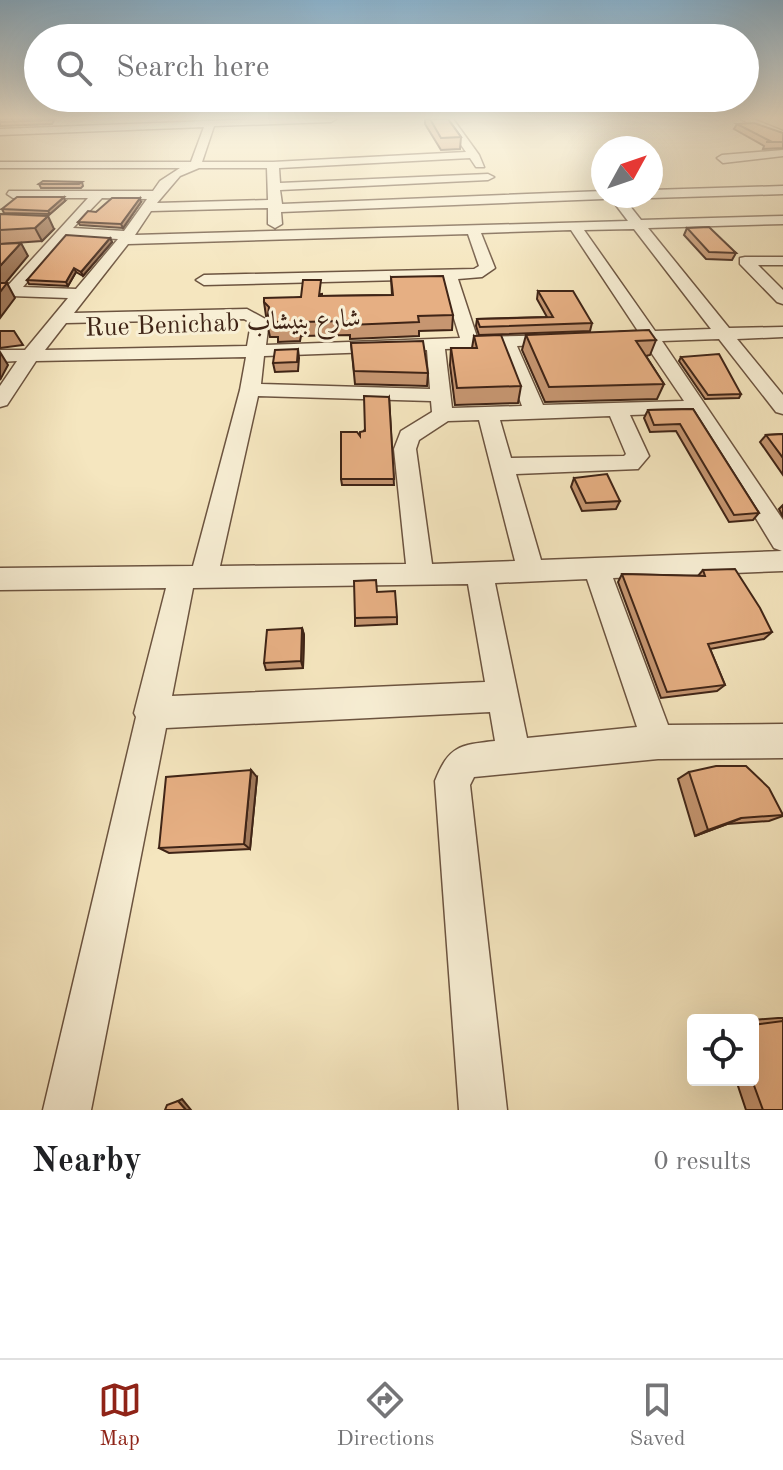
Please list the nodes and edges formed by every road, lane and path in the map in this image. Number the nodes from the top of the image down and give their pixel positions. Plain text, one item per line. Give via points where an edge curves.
1 (78, 171) edge
2 (186, 171) edge
3 (274, 171) edge
4 (484, 171) edge
5 (66, 177) dead end
6 (488, 177) junction
7 (752, 181) dead end
8 (53, 182) edge
9 (275, 187) junction
10 (783, 190) edge
11 (765, 191) junction
12 (13, 194) junction
13 (99, 194) junction
14 (663, 194) edge
15 (157, 195) junction
16 (591, 195) edge
17 (510, 197) junction
18 (0, 205) edge
19 (277, 206) junction
20 (148, 207) junction
21 (625, 208) edge
22 (783, 220) edge
23 (638, 223) junction
24 (64, 225) junction
25 (574, 225) junction
26 (532, 226) junction
27 (473, 229) junction
28 (274, 235) junction
29 (126, 237) junction
30 (47, 248) junction
31 (26, 249) dead end
32 (211, 259) junction
33 (783, 261) edge
34 (449, 276) junction
35 (6, 293) edge
36 (81, 294) junction
37 (783, 299) edge
38 (62, 318) junction
39 (783, 332) edge
40 (723, 334) junction
41 (649, 336) junction
42 (506, 340) junction
43 (470, 342) junction
44 (435, 344) junction
45 (256, 351) junction
46 (31, 355) junction
47 (0, 356) edge
48 (775, 389) edge
49 (250, 390) junction
50 (0, 401) edge
51 (442, 405) junction
52 (698, 407) junction
53 (783, 408) edge
54 (617, 409) junction
55 (535, 412) junction
56 (488, 414) junction
57 (502, 466) junction
58 (783, 541) edge
59 (783, 561) edge
60 (597, 570) junction
61 (531, 571) junction
62 (480, 573) junction
63 (420, 575) junction
64 (193, 576) junction
65 (0, 579) edge
66 (502, 696) junction
67 (150, 713) junction
68 (783, 741) edge
69 (658, 742) junction
70 (514, 756) junction
71 (67, 1110) edge
72 (483, 1110) edge

1 - 5 street
2 - 15 street via 170,178
3 - 9 street
4 - 6 street
6 - 9 street
6 - 17 street
7 - 11 street
8 - 12 street
9 - 19 street
10 - 11 street
11 - 14 street via 730,197
12 - 13 street
12 - 18 street
13 - 15 street
13 - 24 street
15 - 20 street
16 - 17 street
17 - 19 street
17 - 26 street
19 - 28 street
19 - 32 street
20 - 29 street
20 - 32 street
21 - 23 street
22 - 23 street via 752,216
23 - 25 street
23 - 40 street
24 - 29 street
24 - 30 street
25 - 26 street
25 - 41 street
26 - 27 street
27 - 28 street
27 - 34 street via 487,268
28 - 32 street
29 - 32 street
29 - 36 street
30 - 31 street
30 - 35 street
32 - 34 street
32 - 38 street
32 - 45 street via 247,314 260,321
33 - 37 street via 745,261
34 - 43 street
35 - 36 street
36 - 38 street
38 - 46 street
39 - 40 street, Rue Benichab شارع بنيشاب
40 - 41 street, Rue Benichab شارع بنيشاب
40 - 48 street
41 - 42 street, Rue Benichab شارع بنيشاب
41 - 52 street
42 - 43 street, Rue Benichab شارع بنيشاب
42 - 55 street
43 - 44 street, Rue Benichab شارع بنيشاب
44 - 45 street, Rue Benichab شارع بنيشاب
44 - 51 street
45 - 46 street, Rue Benichab شارع بنيشاب
45 - 49 street
46 - 47 street, Rue Benichab شارع بنيشاب
46 - 50 street
48 - 53 street
49 - 51 street
49 - 64 street
51 - 56 street
51 - 63 street via 409,436 405,449
52 - 54 street
52 - 58 street
54 - 55 street
54 - 57 street via 638,456 630,464
55 - 56 street
56 - 57 street
57 - 61 street
59 - 60 street
60 - 61 street
60 - 69 street
61 - 62 street
62 - 63 street
62 - 66 street
63 - 64 street
64 - 65 street
64 - 67 street
66 - 67 street
66 - 70 street
67 - 71 street
68 - 69 street
69 - 70 street
70 - 72 street via 465,761 452,781

